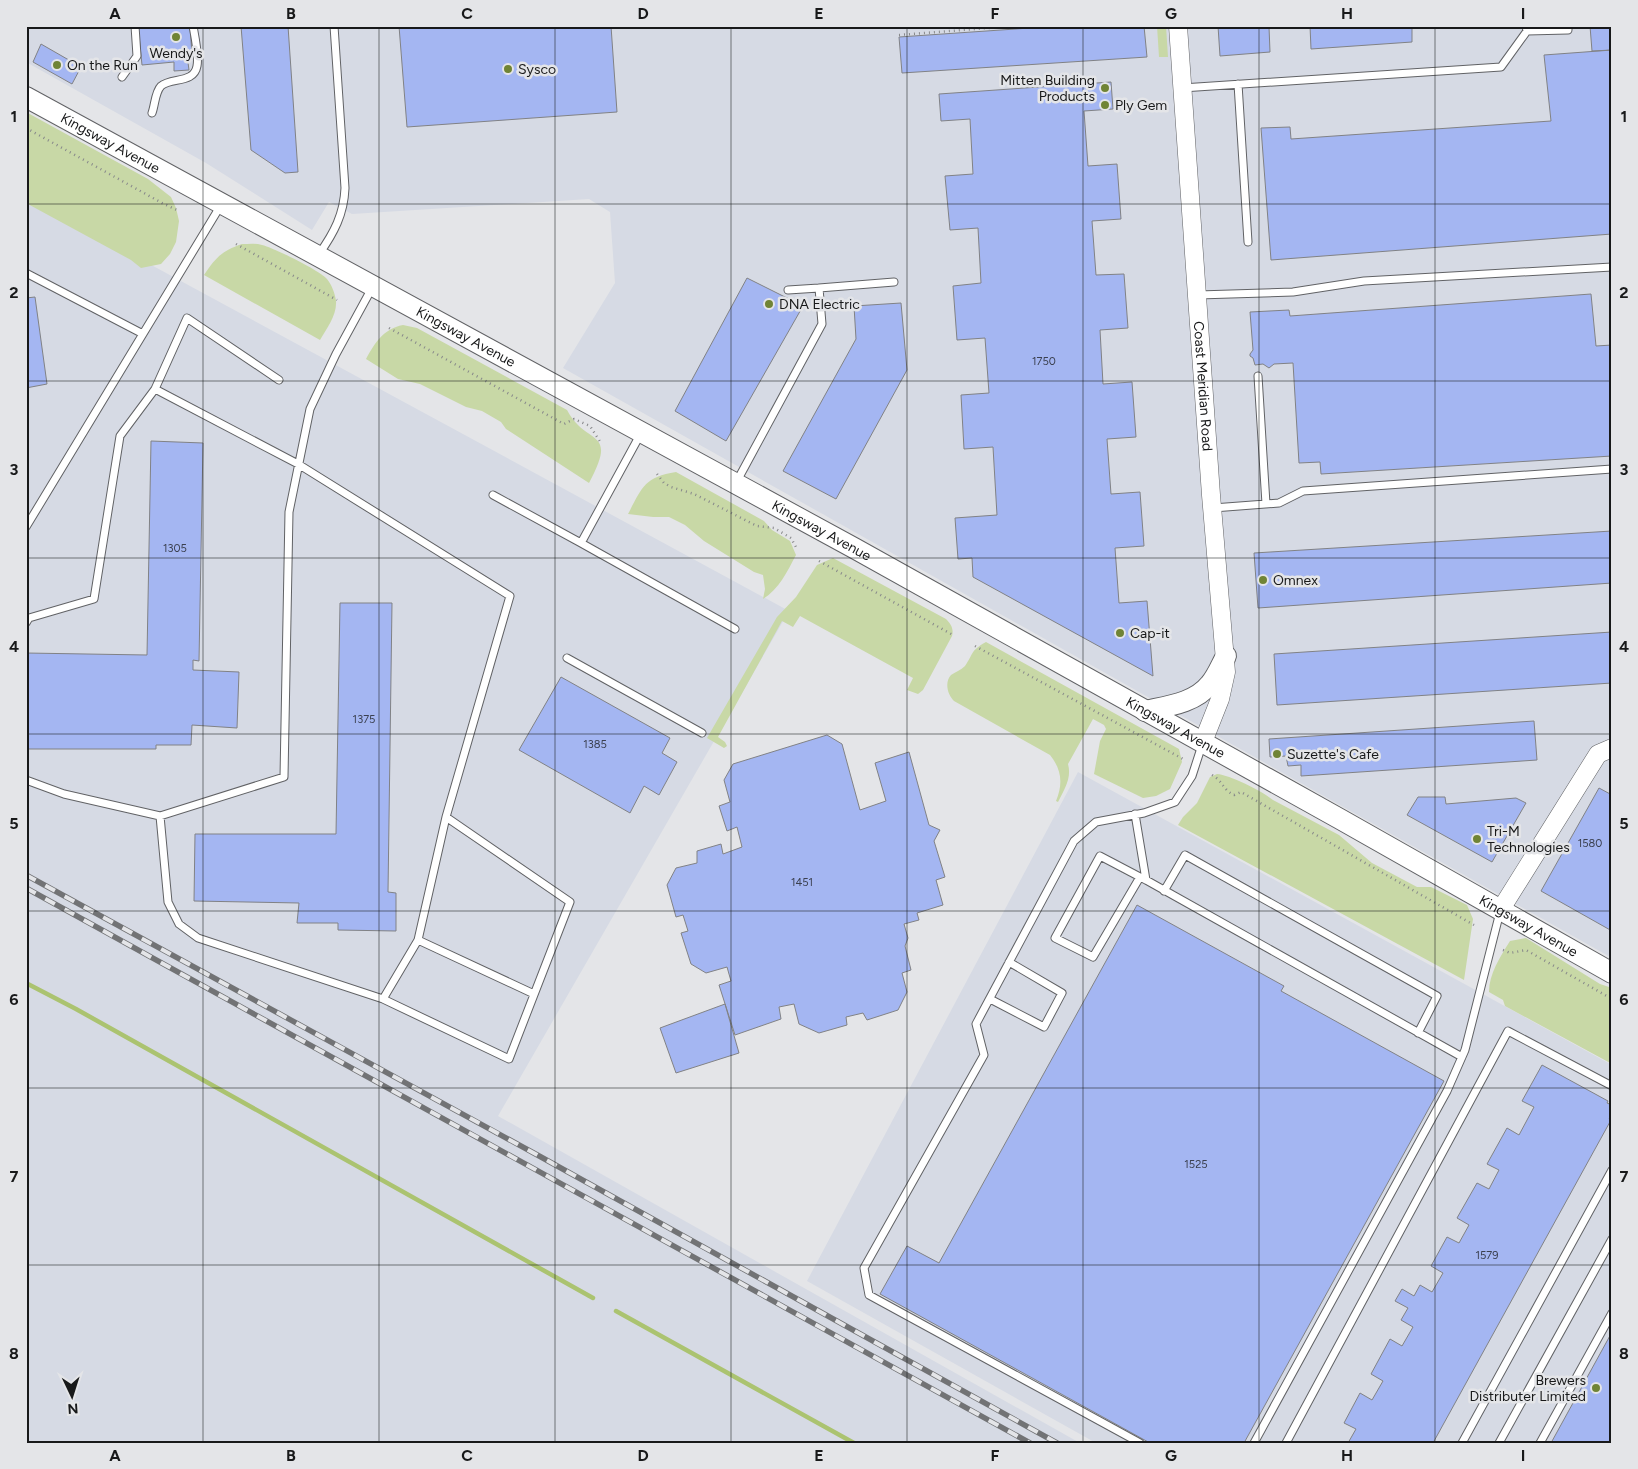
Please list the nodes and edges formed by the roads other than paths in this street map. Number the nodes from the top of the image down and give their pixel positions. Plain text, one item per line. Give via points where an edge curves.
1 (135, 26) edge
2 (194, 26) edge
3 (334, 26) edge
4 (1178, 26) edge
5 (1568, 26) edge
6 (1527, 29) edge
7 (122, 77) dead end
8 (1238, 84) junction
9 (1182, 88) junction
10 (26, 97) edge
11 (152, 113) dead end
12 (222, 202) junction
13 (1248, 242) dead end
14 (319, 256) junction
15 (1612, 267) edge
16 (26, 273) edge
17 (894, 282) dead end
18 (374, 286) junction
19 (819, 288) junction
20 (788, 290) dead end
21 (1198, 296) junction
22 (143, 334) junction
23 (1258, 376) dead end
24 (279, 380) dead end
25 (155, 390) junction
26 (642, 432) junction
27 (298, 464) junction
28 (1612, 469) edge
29 (736, 484) junction
30 (493, 495) dead end
31 (1266, 504) junction
32 (1212, 508) junction
33 (26, 527) edge
34 (581, 543) junction
35 (26, 623) edge
36 (735, 629) dead end
37 (1226, 656) junction
38 (567, 658) dead end
39 (1145, 711) junction
40 (702, 733) dead end
41 (1203, 742) junction
42 (1612, 748) edge
43 (26, 780) edge
44 (1135, 814) junction
45 (160, 816) junction
46 (446, 817) junction
47 (1143, 879) junction
48 (1164, 891) junction
49 (1501, 909) junction
50 (418, 940) junction
51 (1009, 962) junction
52 (1612, 973) edge
53 (534, 994) junction
54 (990, 999) junction
55 (383, 1000) junction
56 (1418, 1033) junction
57 (1462, 1057) junction
58 (1612, 1086) edge
59 (1612, 1170) edge
60 (1612, 1239) edge
61 (1612, 1313) edge
62 (1140, 1443) edge
63 (1254, 1443) edge
64 (1286, 1443) edge
65 (1462, 1443) edge
66 (1499, 1443) edge
67 (1540, 1443) edge

1 - 7 lane via 137,56
2 - 11 lane via 197,66 194,74 162,86
3 - 14 lane via 345,188 340,218
4 - 9 street, Coast Meridian Road
5 - 6 lane via 1568,30
6 - 8 lane via 1501,67
8 - 9 lane
8 - 13 lane
9 - 21 street, Coast Meridian Road
10 - 12 main road, Kingsway Avenue
12 - 14 main road, Kingsway Avenue
12 - 22 lane
14 - 18 main road, Kingsway Avenue
15 - 21 lane via 1364,281 1294,292
16 - 22 lane
17 - 19 lane
18 - 26 main road, Kingsway Avenue
18 - 27 lane via 310,409
19 - 20 lane
19 - 29 lane via 822,324
21 - 32 street, Coast Meridian Road
22 - 33 lane
23 - 31 lane
24 - 25 lane via 187,318
25 - 27 lane
25 - 35 lane via 120,436 94,599 29,618
26 - 29 main road, Kingsway Avenue
26 - 34 lane
27 - 45 lane via 289,512 284,777
27 - 46 lane via 510,596
28 - 31 lane via 1303,491 1279,503
29 - 39 main road, Kingsway Avenue
30 - 34 lane
31 - 32 lane
32 - 37 street, Coast Meridian Road
34 - 36 lane
37 - 39 main road via 1203,691 1170,706
37 - 41 street, Coast Meridian Road via 1224,690
38 - 40 lane
39 - 41 main road, Kingsway Avenue
41 - 44 lane via 1192,776 1175,802
41 - 49 main road, Kingsway Avenue
42 - 49 street via 1598,754
43 - 45 lane via 64,794
44 - 47 lane
44 - 51 lane via 1096,822 1074,841
45 - 55 lane via 168,902 179,924 198,938
46 - 50 lane
46 - 53 lane via 570,902
47 - 47 lane via 1100,856 1055,938 1093,957
47 - 48 lane
48 - 56 lane
48 - 56 lane via 1184,855 1420,986 1437,996
49 - 52 main road, Kingsway Avenue
49 - 57 lane
50 - 53 lane
50 - 55 lane
51 - 54 lane
51 - 54 lane via 1062,993 1049,1019 1044,1027
53 - 55 lane via 509,1059
54 - 62 lane via 976,1024 984,1055 864,1268 869,1295
56 - 57 lane
57 - 63 lane via 1447,1092
58 - 64 lane via 1508,1031
59 - 65 lane
60 - 66 lane
61 - 67 lane

